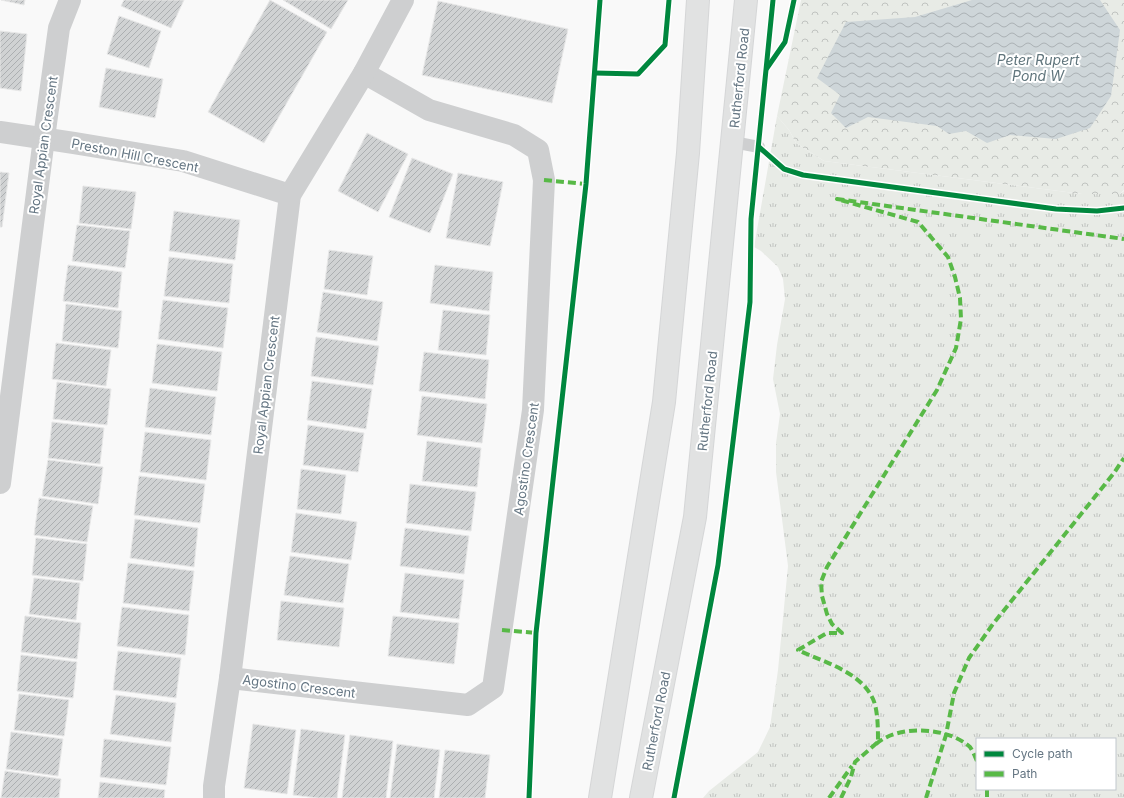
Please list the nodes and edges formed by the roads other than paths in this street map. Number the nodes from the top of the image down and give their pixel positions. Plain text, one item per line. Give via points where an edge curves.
1 (70, 0) edge
2 (403, 0) edge
3 (698, 0) edge
4 (746, 0) edge
5 (364, 73) junction
6 (0, 132) edge
7 (44, 138) junction
8 (732, 142) junction
9 (759, 147) dead end
10 (290, 195) junction
11 (0, 483) edge
12 (230, 678) junction
13 (214, 798) edge
14 (600, 798) edge
15 (641, 798) edge

1 - 7 street, Royal Appian Crescent via 59,28
2 - 5 street, Royal Appian Crescent
3 - 14 main road via 688,154 664,402
4 - 8 main road, Rutherford Road
5 - 10 street, Royal Appian Crescent
5 - 12 street, Agostino Crescent via 429,110 514,135 538,150 544,180 534,410 493,688 468,706
6 - 7 street, Preston Hill Crescent
7 - 10 street, Preston Hill Crescent via 183,161
7 - 11 street, Royal Appian Crescent
8 - 9 lane
8 - 15 main road, Rutherford Road via 696,517
10 - 12 street, Royal Appian Crescent
12 - 13 street, Royal Appian Crescent

